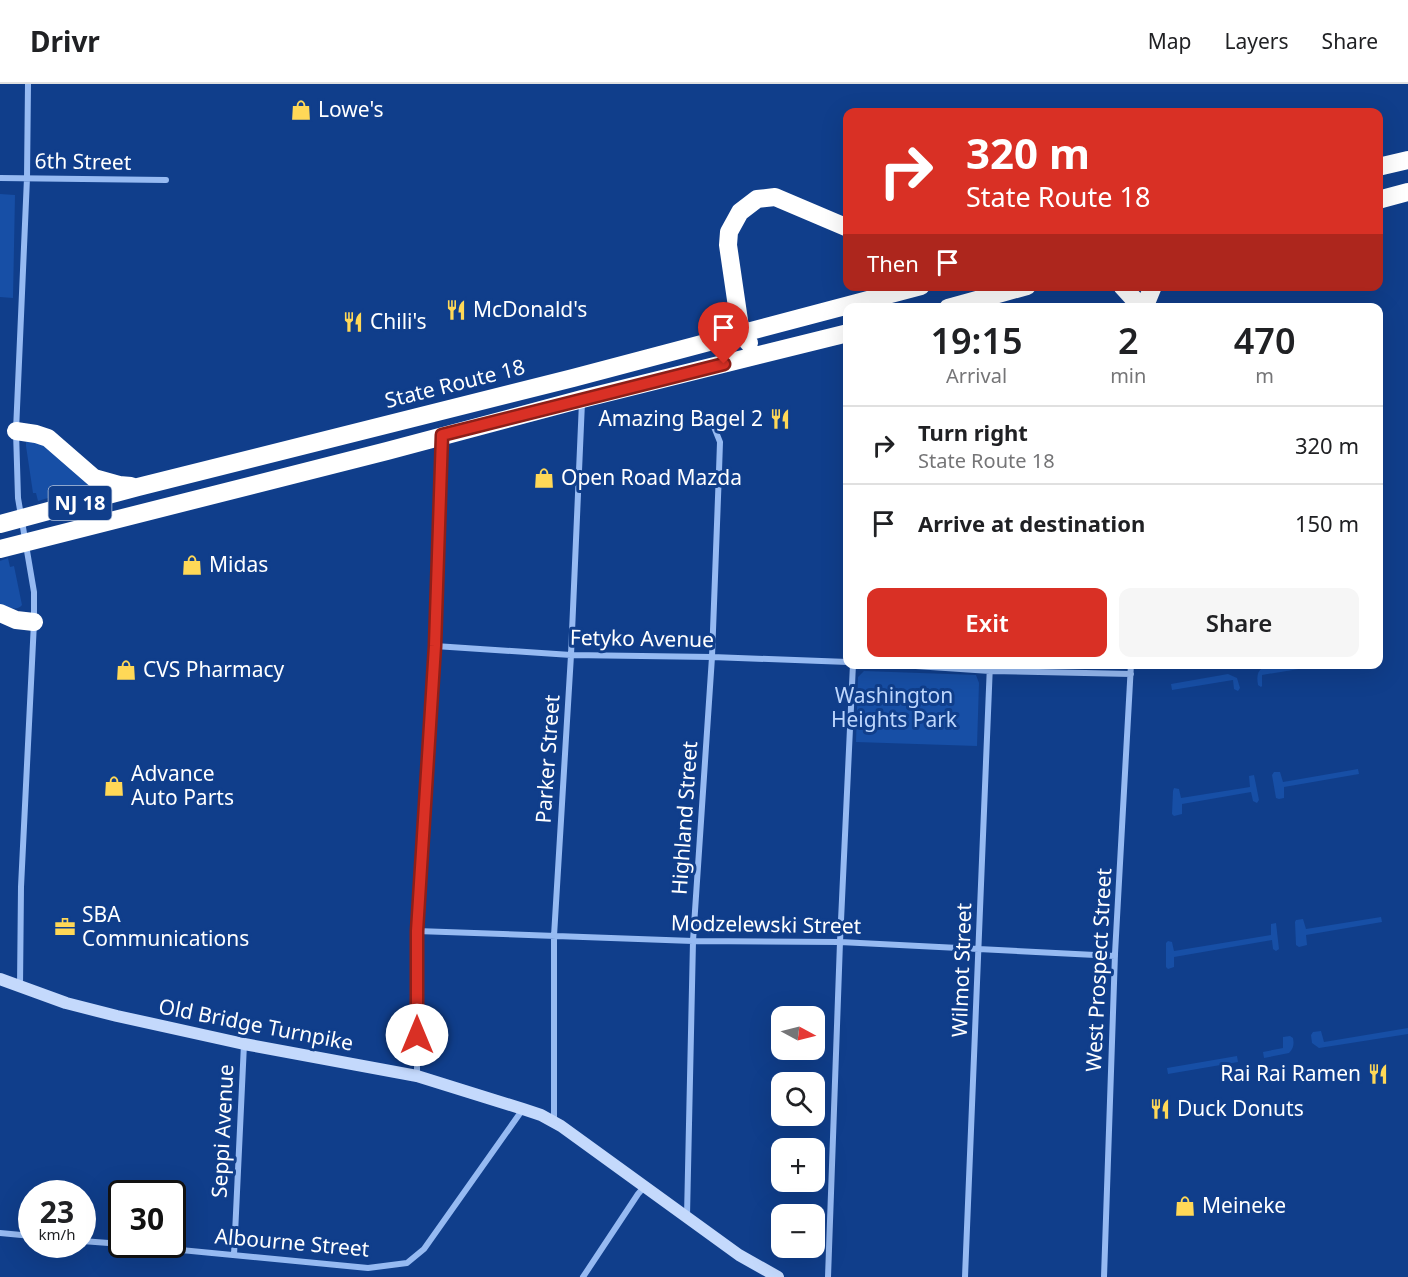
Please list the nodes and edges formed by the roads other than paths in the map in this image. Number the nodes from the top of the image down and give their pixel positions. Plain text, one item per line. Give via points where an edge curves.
1 (28, 84) edge
2 (1408, 160) edge
3 (1383, 166) edge
4 (0, 178) edge
5 (27, 178) junction
6 (166, 180) dead end
7 (1408, 192) edge
8 (1383, 199) edge
9 (843, 226) edge
10 (902, 291) edge
11 (1016, 291) edge
12 (1127, 291) edge
13 (857, 303) edge
14 (971, 303) edge
15 (1138, 303) edge
16 (843, 307) edge
17 (741, 334) junction
18 (843, 334) edge
19 (760, 355) junction
20 (582, 399) junction
21 (712, 422) dead end
22 (16, 431) junction
23 (442, 435) junction
24 (138, 487) junction
25 (21, 519) junction
26 (0, 525) edge
27 (26, 542) junction
28 (0, 549) edge
29 (0, 613) edge
30 (33, 622) junction
31 (435, 646) junction
32 (571, 655) junction
33 (712, 657) junction
34 (843, 662) edge
35 (853, 669) edge
36 (990, 669) edge
37 (1014, 669) edge
38 (1131, 669) edge
39 (1131, 674) junction
40 (417, 931) junction
41 (554, 936) junction
42 (693, 941) junction
43 (840, 942) junction
44 (980, 949) junction
45 (1115, 956) junction
46 (0, 979) edge
47 (20, 987) junction
48 (244, 1044) junction
49 (417, 1076) junction
50 (523, 1109) junction
51 (554, 1121) junction
52 (645, 1186) junction
53 (687, 1217) junction
54 (0, 1233) edge
55 (18, 1235) edge
56 (186, 1250) edge
57 (234, 1255) junction
58 (757, 1271) edge
59 (583, 1277) edge
60 (778, 1277) edge
61 (828, 1277) edge
62 (965, 1277) edge
63 (1104, 1277) edge

1 - 5 street
2 - 3 highway
4 - 5 street, 6th Street
5 - 6 street, 6th Street
5 - 22 street
7 - 8 highway
9 - 17 highway via 776,197 757,199 740,212 729,232 728,245
10 - 13 highway, State Route 18 / NJ 18
11 - 14 highway
12 - 15 highway
16 - 17 highway, State Route 18 / NJ 18
17 - 19 highway
17 - 24 highway, State Route 18 / NJ 18
18 - 19 highway, NJ 18
19 - 20 highway, NJ 18
20 - 23 highway, NJ 18
20 - 32 street, Parker Street
21 - 33 street, Highland Street via 720,442
22 - 24 highway via 48,438 94,478
22 - 25 street
23 - 27 highway, NJ 18
23 - 31 street
24 - 25 highway, State Route 18 / NJ 18
25 - 26 highway, State Route 18 / NJ 18
25 - 27 street
27 - 28 highway, NJ 18
27 - 30 street via 34,592
29 - 30 highway
30 - 47 street
31 - 32 street, Fetyko Avenue
31 - 40 street
32 - 33 street, Fetyko Avenue
32 - 41 street, Parker Street
33 - 34 street, Fetyko Avenue
33 - 42 street, Highland Street
35 - 43 street
36 - 44 street, Wilmot Street
37 - 39 street
38 - 39 street, West Prospect Street
39 - 45 street, West Prospect Street
40 - 41 street, Modzelewski Street
40 - 49 street
41 - 42 street, Modzelewski Street
41 - 51 street, Parker Street
42 - 43 street, Modzelewski Street
42 - 53 street, Highland Street
43 - 44 street, Modzelewski Street
43 - 61 street
44 - 45 street, Modzelewski Street
44 - 62 street, Wilmot Street
45 - 63 street, West Prospect Street
46 - 47 street, Old Bridge Turnpike
47 - 48 street, Old Bridge Turnpike via 117,1016
48 - 49 street, Old Bridge Turnpike
48 - 57 street, Seppi Avenue
49 - 50 street, Old Bridge Turnpike
50 - 51 street, Old Bridge Turnpike
50 - 57 street, Albourne Street via 424,1249 406,1263 368,1268
51 - 52 street, Old Bridge Turnpike
52 - 53 street, Old Bridge Turnpike
52 - 59 street
53 - 58 street, Old Bridge Turnpike
54 - 55 street
56 - 57 street, Albourne Street
58 - 60 street, Old Bridge Turnpike

